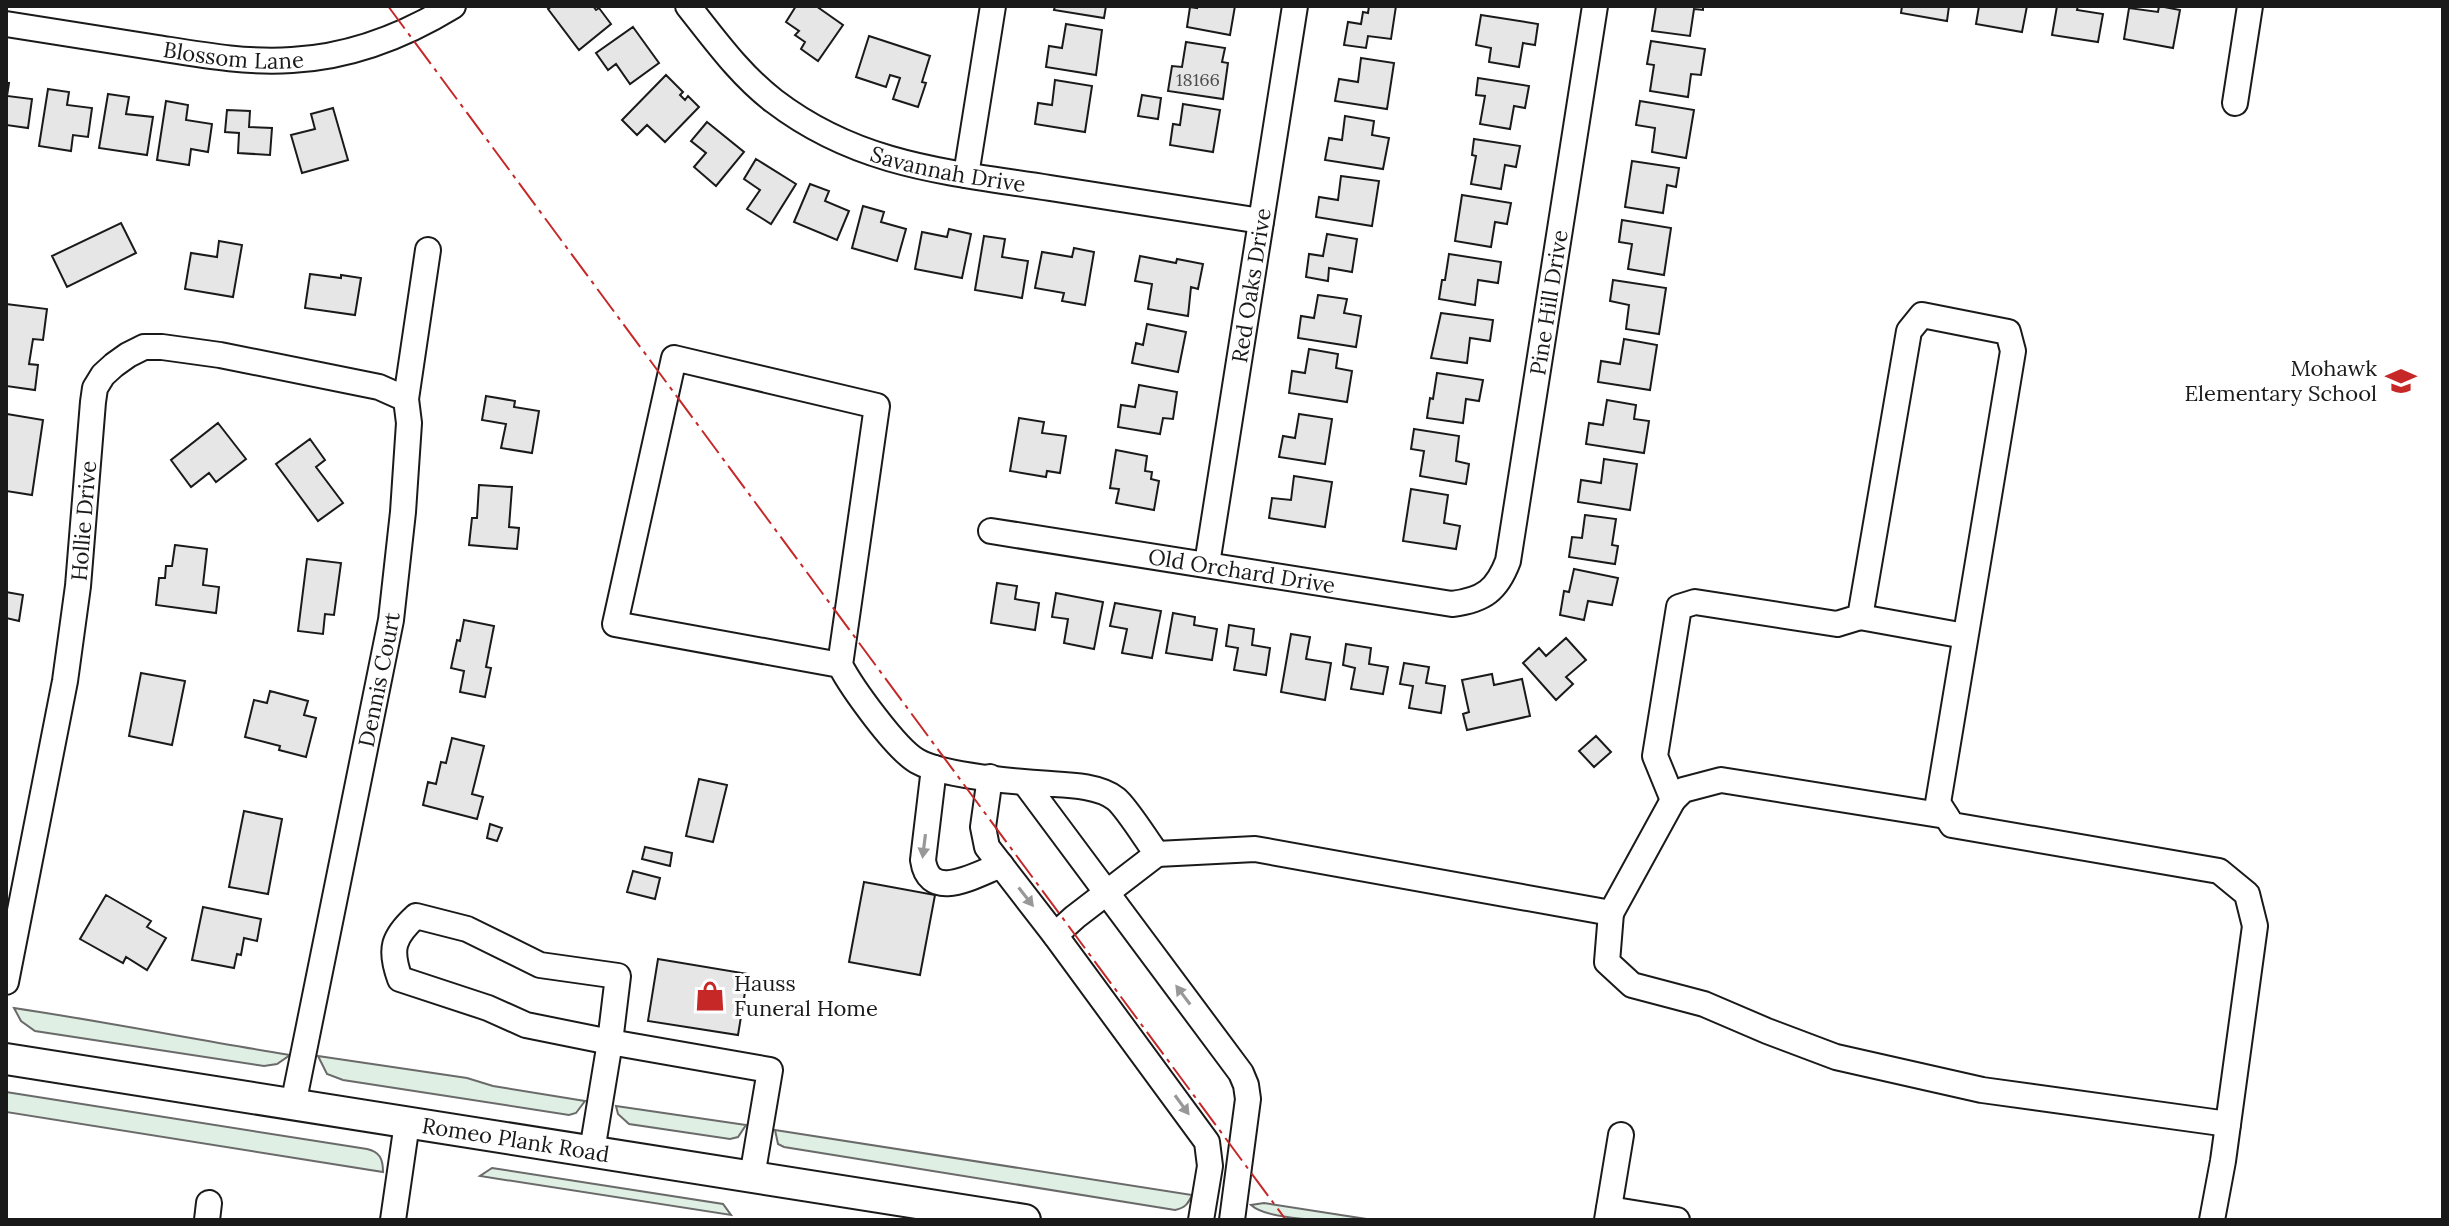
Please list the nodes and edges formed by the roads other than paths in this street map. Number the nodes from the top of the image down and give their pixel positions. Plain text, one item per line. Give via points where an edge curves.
1 (453, 6) edge
2 (688, 6) edge
3 (993, 6) edge
4 (1295, 6) edge
5 (1595, 6) edge
6 (2250, 6) edge
7 (6, 24) edge
8 (2235, 103) dead end
9 (966, 175) junction
10 (1261, 221) junction
11 (428, 250) dead end
12 (406, 399) junction
13 (991, 531) dead end
14 (1207, 564) junction
15 (1489, 593) joint
16 (1860, 617) junction
17 (1965, 636) junction
18 (840, 665) junction
19 (934, 768) junction
20 (990, 777) junction
21 (1025, 783) junction
22 (1673, 800) junction
23 (1946, 816) junction
24 (1157, 854) junction
25 (1001, 865) junction
26 (1107, 892) junction
27 (1611, 913) junction
28 (1055, 935) junction
29 (6, 982) edge
30 (610, 1042) junction
31 (6, 1059) edge
32 (293, 1105) junction
33 (407, 1123) junction
34 (2228, 1124) junction
35 (1621, 1135) dead end
36 (1243, 1138) junction
37 (1207, 1142) junction
38 (592, 1151) junction
39 (752, 1177) junction
40 (1608, 1215) edge
41 (393, 1220) edge
42 (1025, 1220) edge
43 (1201, 1220) edge
44 (1232, 1220) edge
45 (1677, 1220) edge
46 (2212, 1220) edge

1 - 7 street, Blossom Lane via 395,37 293,60 222,58
2 - 9 street, Savannah Drive via 746,77 805,122 871,154
3 - 9 street
4 - 10 street, Red Oaks Drive
5 - 15 street, Pine Hill Drive via 1508,561
6 - 8 street
9 - 10 street, Savannah Drive
10 - 14 street, Red Oaks Drive
11 - 12 street, Dennis Court
12 - 29 street, Hollie Drive via 379,387 162,347 144,347 103,375 93,402 65,681
12 - 32 street, Dennis Court via 404,497 391,620
13 - 14 street, Old Orchard Drive
14 - 15 street, Old Orchard Drive via 1452,604
16 - 17 street
16 - 17 street via 1909,331 1922,315 2008,332 2013,351
16 - 22 street via 1837,624 1695,602 1679,607 1655,756
17 - 23 street via 1938,803
18 - 18 street via 877,406 674,358 615,624
18 - 19 street via 903,750
19 - 20 street
19 -> 25 street via 924,872 941,884
20 - 21 street
20 - 25 street via 983,827 987,847
21 - 24 street via 1100,791 1117,799
21 - 26 street
22 - 23 street via 1683,790 1721,780
22 - 27 street
23 - 34 street via 1952,825 2219,871 2247,894 2255,926
24 - 26 street
24 - 27 street via 1255,849
25 -> 28 street
26 - 28 street
36 -> 26 street via 1248,1099 1241,1073
27 - 34 street via 1607,962 1632,985 1704,1004 1836,1057 1982,1090
28 -> 37 street
30 - 30 street via 618,976 540,965 467,929 416,916 399,931 393,959 400,979 526,1025
30 - 38 street
30 - 39 street via 770,1070
31 - 32 main road, Romeo Plank Road
32 - 33 main road, Romeo Plank Road
33 - 38 main road, Romeo Plank Road
33 - 41 street
34 - 46 street
35 - 40 street
36 - 37 street
36 - 44 street
37 - 43 street via 1210,1166
38 - 39 main road, Romeo Plank Road
39 - 42 main road, Romeo Plank Road
40 - 45 street

